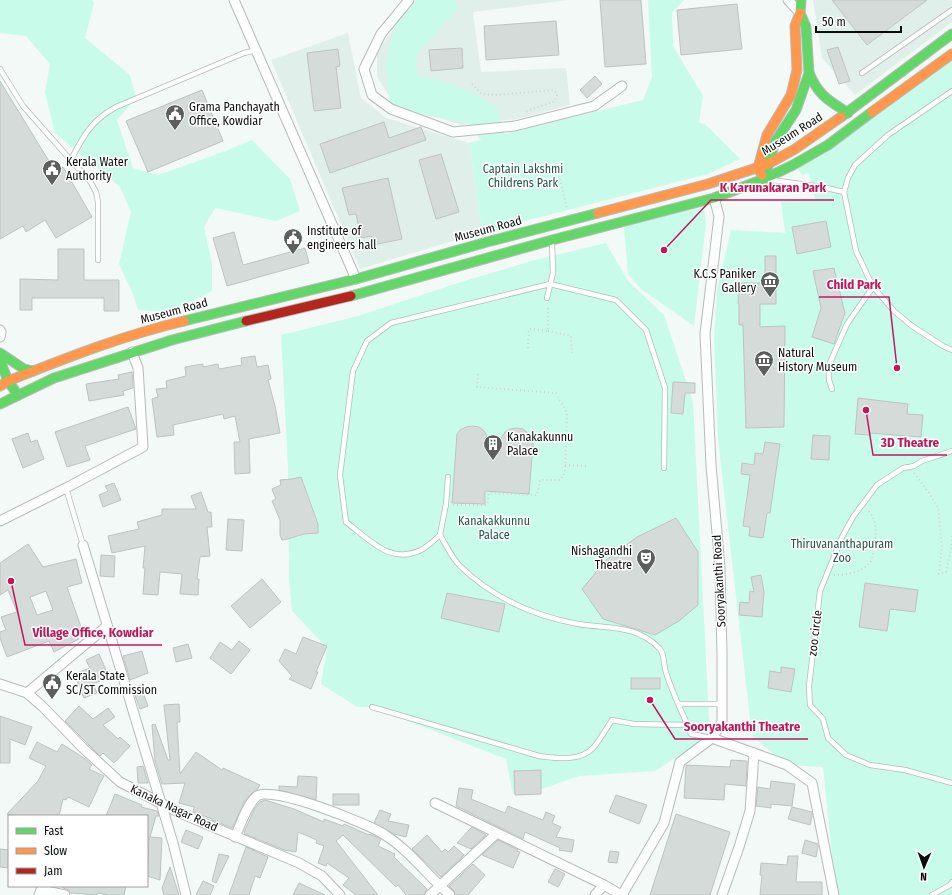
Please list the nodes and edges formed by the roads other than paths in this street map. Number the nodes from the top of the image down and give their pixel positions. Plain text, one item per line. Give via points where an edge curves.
1 (234, 0) edge
2 (409, 0) edge
3 (788, 0) edge
4 (801, 0) edge
5 (952, 10) edge
6 (800, 14) junction
7 (952, 34) edge
8 (257, 50) junction
9 (952, 54) edge
10 (0, 69) edge
11 (809, 73) junction
12 (862, 73) dead end
13 (622, 86) dead end
14 (952, 91) edge
15 (848, 113) junction
16 (71, 160) junction
17 (768, 164) junction
18 (758, 168) junction
19 (764, 179) junction
20 (844, 192) junction
21 (714, 198) junction
22 (552, 240) junction
23 (98, 260) dead end
24 (356, 279) junction
25 (550, 284) junction
26 (873, 287) junction
27 (547, 298) road end
28 (0, 330) edge
29 (0, 337) edge
30 (952, 350) edge
31 (132, 352) junction
32 (0, 353) edge
33 (0, 360) edge
34 (34, 371) junction
35 (3, 383) edge
36 (832, 389) dead end
37 (18, 395) junction
38 (0, 404) edge
39 (952, 451) edge
40 (664, 468) dead end
41 (448, 477) dead end
42 (66, 488) junction
43 (0, 521) edge
44 (440, 535) junction
45 (83, 545) joint
46 (107, 626) junction
47 (0, 684) edge
48 (27, 693) junction
49 (679, 704) junction
50 (722, 704) junction
51 (372, 706) dead end
52 (687, 725) junction
53 (712, 738) junction
54 (754, 753) junction
55 (952, 783) edge
56 (435, 803) dead end
57 (162, 804) junction
58 (497, 833) junction
59 (235, 836) junction
60 (952, 882) edge
61 (604, 885) junction
62 (440, 886) junction
63 (39, 895) edge
64 (65, 895) edge
65 (186, 895) edge
66 (340, 895) edge
67 (430, 895) edge
68 (450, 895) edge
69 (595, 895) edge
70 (621, 895) edge
71 (722, 895) edge
72 (834, 895) edge
73 (932, 895) edge

1 - 8 street
2 - 13 street via 381,34 364,70 372,95 391,109 453,132 516,126 594,106
3 - 6 street
4 - 6 main road
5 - 12 lane
6 - 11 main road via 806,27
6 - 18 main road via 795,26 797,70 791,95 767,135
7 - 15 main road, Museum Road
8 - 16 lane via 244,53 104,114 86,132
8 - 24 street
9 - 19 main road, Museum Road via 828,145
10 - 16 lane via 23,106
11 - 15 main road via 815,87 825,98
11 - 17 main road via 796,110 775,142
14 - 20 lane via 888,135 856,165 848,178
15 - 17 main road, Museum Road
16 - 23 lane via 90,181 96,192
17 - 18 main road, Museum Road
17 - 19 main road
18 - 19 main road
18 - 24 main road, Museum Road via 708,184
19 - 20 lane
19 - 21 main road, Museum Road
20 - 26 lane via 856,251
21 - 22 main road, Museum Road
21 - 50 street, Sooryakanthi Road via 719,216 705,334 711,465 720,567
22 - 25 lane via 553,273
22 - 31 main road, Museum Road via 361,294 227,325
24 - 34 main road, Museum Road via 154,328
25 - 27 lane
25 - 40 lane via 616,300 646,330 665,388
25 - 44 lane via 391,323 367,341 353,372 340,475 346,522 387,553 399,555 423,549
26 - 30 lane via 894,311 912,326
26 - 36 lane via 847,324 829,366
28 - 29 street
31 - 37 main road, Museum Road via 54,378
31 - 42 street via 138,368 143,448
32 - 34 main road via 24,369
33 - 35 main road
34 - 35 main road, Museum Road
35 - 37 main road
37 - 38 main road, Museum Road
39 - 55 lane, zoo circle via 903,468 877,485 853,518 842,537 820,591 809,686 810,705 823,720 828,738 846,755 870,765 905,770
41 - 44 lane
42 - 43 street
42 - 45 lane
44 - 49 lane via 459,565 488,589 512,604 544,616 642,634 661,650
45 - 46 street
46 - 48 street
46 - 57 street
47 - 48 street, Kanaka Nagar Road
48 - 57 street, Kanaka Nagar Road via 120,782
49 - 50 lane
49 - 52 lane
50 - 53 street, Sooryakanthi Road via 722,722
51 - 52 lane via 539,756 563,758 585,754 592,749 612,720 634,724
52 - 53 lane via 690,734
53 - 54 street
53 - 70 street via 680,762 664,823
54 - 71 street via 750,811
54 - 72 street via 787,765 812,783
56 - 58 street
57 - 59 street, Kanaka Nagar Road
57 - 65 street
58 - 61 street
58 - 62 street
59 - 62 street via 256,797 261,794 275,794 334,812 385,835 402,848
59 - 66 street, Kanaka Nagar Road via 299,863 322,876
60 - 73 lane
61 - 69 street
61 - 70 street
62 - 67 street
62 - 68 street
63 - 64 street via 41,890

